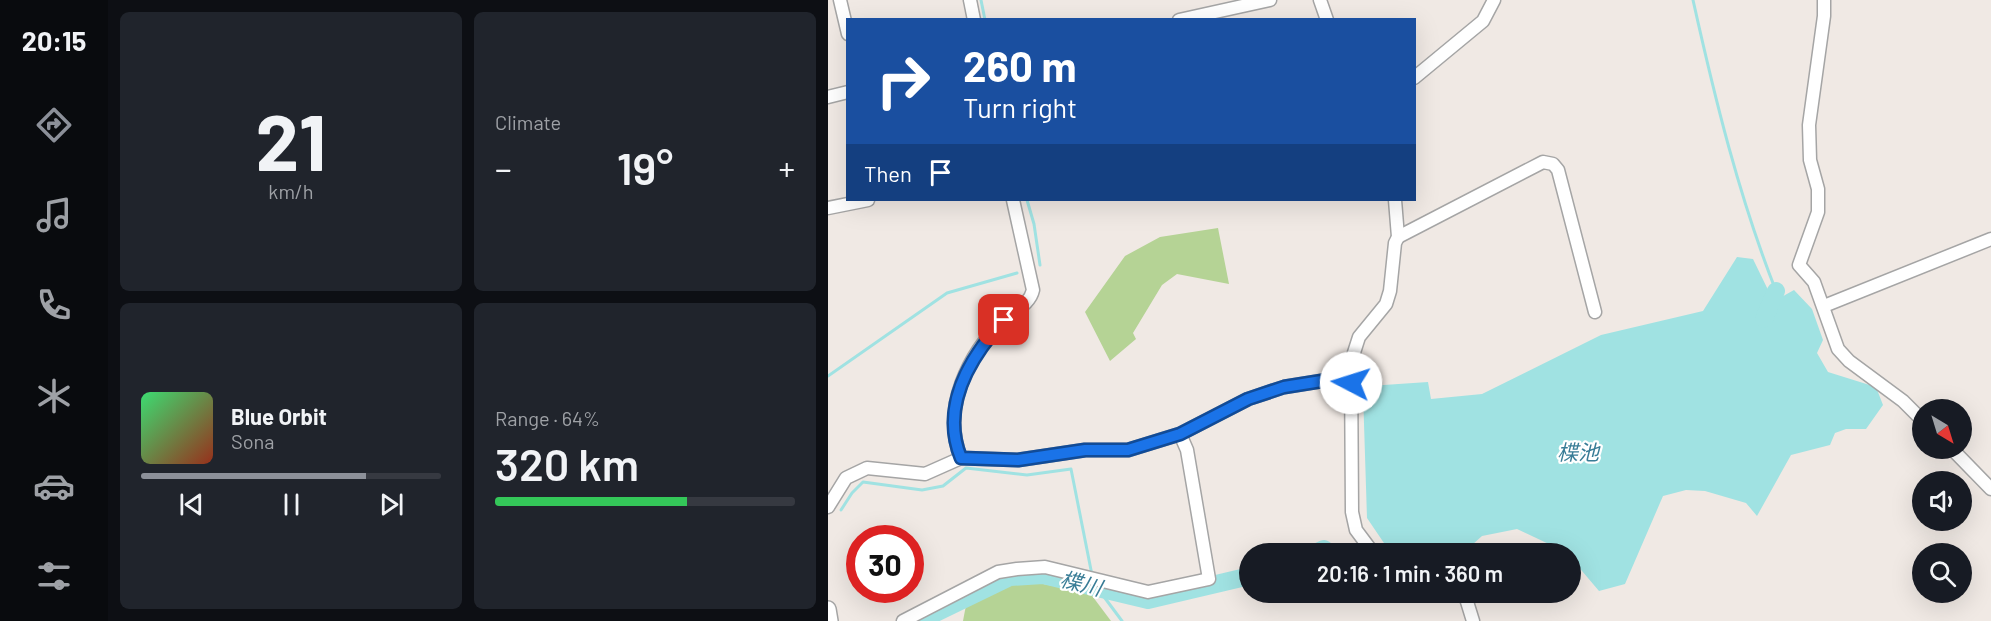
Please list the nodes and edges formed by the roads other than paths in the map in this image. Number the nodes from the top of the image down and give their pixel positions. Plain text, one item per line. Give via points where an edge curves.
1 (840, 0) edge
2 (970, 0) edge
3 (1270, 0) edge
4 (1320, 0) edge
5 (1494, 0) edge
6 (1824, 0) edge
7 (974, 18) edge
8 (1188, 18) edge
9 (1326, 18) edge
10 (846, 26) edge
11 (1416, 76) edge
12 (846, 92) edge
13 (828, 97) edge
14 (863, 201) edge
15 (1013, 201) edge
16 (1395, 201) edge
17 (828, 208) edge
18 (1398, 237) junction
19 (1991, 239) edge
20 (1824, 306) junction
21 (1595, 312) dead end
22 (1351, 383) junction
23 (1912, 410) edge
24 (1180, 434) junction
25 (961, 458) junction
26 (1962, 459) edge
27 (1991, 489) edge
28 (828, 507) edge
29 (1366, 543) edge
30 (1467, 603) edge
31 (828, 609) edge
32 (830, 621) edge
33 (903, 621) edge
34 (1473, 621) edge

1 - 10 street
2 - 7 street
3 - 8 street
4 - 9 street
5 - 11 street via 1483,21
6 - 20 street via 1809,125 1818,212 1799,265 1814,282
12 - 13 street
14 - 17 street
15 - 25 street via 1033,290 1031,298 1004,320 971,360 954,411 954,441
16 - 18 street
18 - 21 street via 1543,162 1553,164 1558,170
18 - 22 street via 1390,291 1376,320 1354,348
19 - 20 street
20 - 23 street via 1838,350
22 - 24 street via 1327,380 1284,387 1248,399
22 - 29 street via 1352,512 1356,530
24 - 25 street via 1128,450 1085,450 1018,460
24 - 33 street via 1187,450 1209,579 1148,592 1045,567 998,572
25 - 28 street via 925,474 880,468 856,472 846,478
26 - 27 street
30 - 34 street
31 - 32 street

